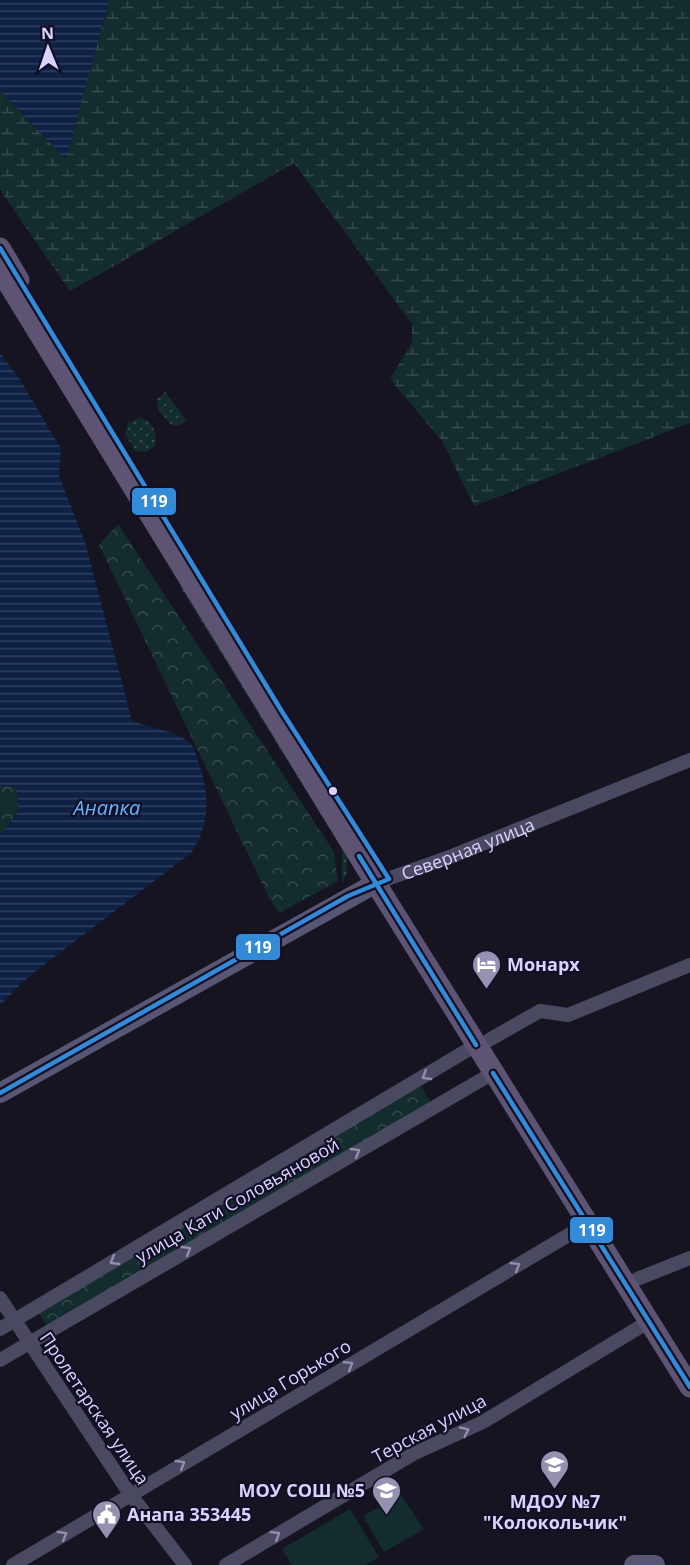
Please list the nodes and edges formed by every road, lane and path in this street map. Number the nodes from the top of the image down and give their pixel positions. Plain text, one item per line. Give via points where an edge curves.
1 (0, 248) edge
2 (0, 270) edge
3 (105, 431) junction
4 (690, 760) edge
5 (382, 881) junction
6 (690, 965) edge
7 (482, 1043) junction
8 (493, 1073) junction
9 (0, 1093) edge
10 (587, 1224) junction
11 (690, 1258) edge
12 (637, 1279) junction
13 (0, 1298) edge
14 (14, 1321) junction
15 (648, 1322) junction
16 (0, 1329) edge
17 (28, 1344) junction
18 (0, 1360) edge
19 (690, 1361) edge
20 (690, 1387) edge
21 (130, 1494) junction
22 (13, 1565) edge
23 (185, 1565) edge
24 (226, 1565) edge
25 (634, 1565) edge
26 (655, 1565) edge

1 - 3 main road
2 - 3 main road
3 - 5 main road
4 - 5 street, Северная улица
5 - 7 main road
5 - 9 street, Северная улица
6 - 7 street, улица Кати Соловьяновой via 568,1015 540,1011
7 - 8 main road
7 - 12 main road
7 -> 14 street, улица Кати Соловьяновой
8 - 10 main road
17 -> 8 street, улица Кати Соловьяновой
10 - 15 main road
21 -> 10 street, улица Горького
11 - 12 street
12 - 19 main road
13 - 14 street, Пролетарская улица
14 - 16 street, улица Кати Соловьяновой
14 - 17 street, Пролетарская улица
15 - 20 main road
24 -> 15 street, Терская улица via 413,1454 483,1422
17 - 18 street, улица Кати Соловьяновой
17 - 21 street, Пролетарская улица
22 -> 21 street, улица Горького
21 - 23 street, Пролетарская улица
25 - 26 street

